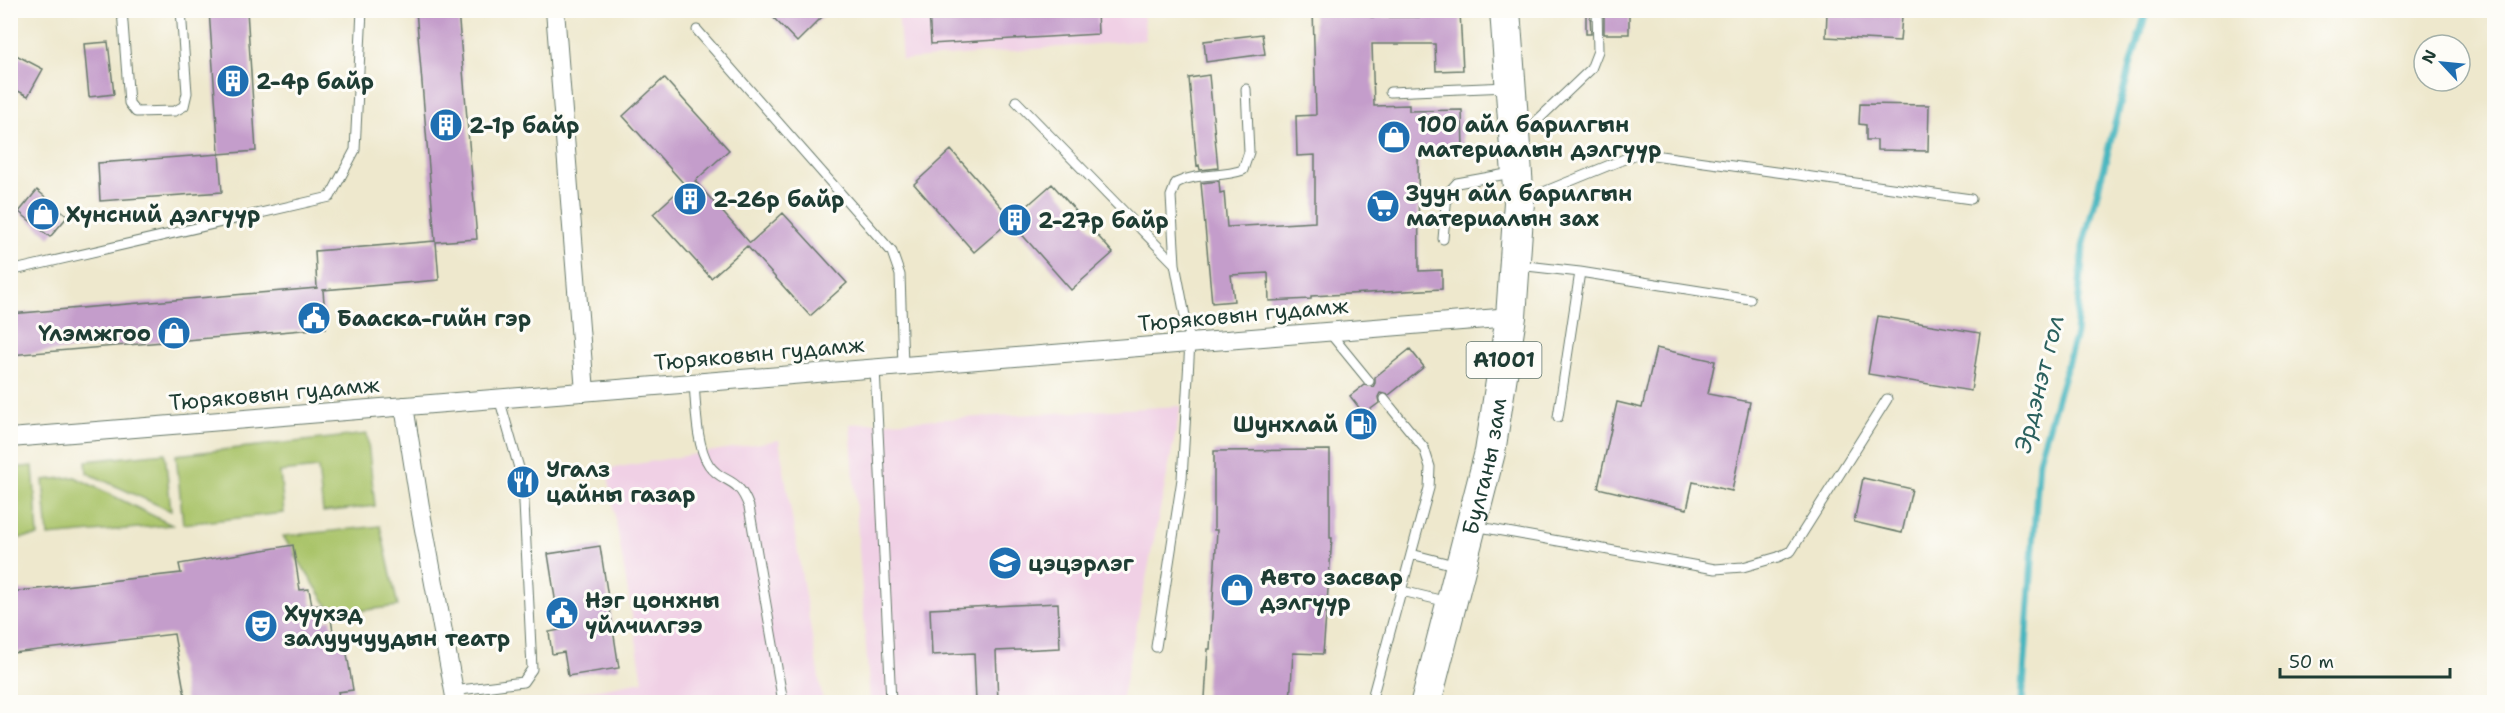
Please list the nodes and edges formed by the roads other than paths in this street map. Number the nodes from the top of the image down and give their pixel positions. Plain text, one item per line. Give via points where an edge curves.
1 (122, 10) edge
2 (181, 10) edge
3 (362, 10) edge
4 (555, 10) edge
5 (1505, 10) edge
6 (1597, 10) edge
7 (697, 30) dead end
8 (1511, 87) junction
9 (1246, 89) dead end
10 (1390, 92) dead end
11 (1016, 101) dead end
12 (1515, 142) junction
13 (1517, 172) junction
14 (1971, 199) dead end
15 (1519, 202) junction
16 (1443, 239) dead end
17 (1175, 264) junction
18 (1515, 265) junction
19 (10, 271) edge
20 (1580, 272) junction
21 (1750, 299) dead end
22 (1511, 317) junction
23 (1328, 331) junction
24 (1190, 342) junction
25 (903, 366) junction
26 (875, 368) junction
27 (1369, 381) dead end
28 (694, 383) junction
29 (585, 392) junction
30 (499, 398) junction
31 (1384, 399) dead end
32 (1887, 399) dead end
33 (404, 406) junction
34 (1558, 417) dead end
35 (10, 438) edge
36 (1472, 525) junction
37 (1411, 554) junction
38 (1460, 567) junction
39 (1402, 591) junction
40 (1451, 603) junction
41 (1156, 647) dead end
42 (455, 697) edge
43 (783, 702) edge
44 (891, 702) edge
45 (1371, 702) edge
46 (1426, 702) edge

1 - 2 lane via 129,103 136,112 175,111 184,106 187,93
3 - 19 lane via 355,150 330,197
4 - 29 street
5 - 8 highway, Булганы зам / A1001
6 - 12 lane via 1598,51 1591,69
7 - 25 lane via 892,252 900,275
8 - 10 lane
8 - 12 highway, Булганы зам / A1001
9 - 17 lane via 1249,152 1244,170 1228,176 1189,176 1176,183 1171,196
11 - 17 lane
12 - 13 highway, Булганы зам / A1001
13 - 15 highway, Булганы зам / A1001
13 - 16 lane via 1457,183 1447,194
14 - 15 lane via 1639,153
15 - 18 highway, Булганы зам / A1001
17 - 24 lane
18 - 20 lane
18 - 22 highway, Булганы зам / A1001
20 - 21 lane
20 - 34 lane
22 - 23 street, Тюряковын гудамж
22 - 36 highway, Булганы зам / A1001 via 1490,452
23 - 24 street, Тюряковын гудамж
23 - 27 lane
24 - 25 street, Тюряковын гудамж
24 - 41 lane via 1182,479
25 - 26 street, Тюряковын гудамж
26 - 28 street, Тюряковын гудамж
26 - 44 lane
28 - 29 street, Тюряковын гудамж
28 - 43 lane via 702,450 708,464 739,486 749,507
29 - 30 street, Тюряковын гудамж
30 - 33 street, Тюряковын гудамж
30 - 42 lane via 523,482 532,669 523,682
31 - 37 lane via 1424,448 1430,466 1429,488
32 - 36 lane via 1791,551 1762,563 1715,569
33 - 35 street, Тюряковын гудамж
33 - 42 street
36 - 38 highway, Булганы зам / A1001
37 - 38 lane
37 - 39 lane
38 - 40 highway, Булганы зам / A1001
39 - 40 lane
39 - 45 lane
40 - 46 highway, Булганы зам / A1001

